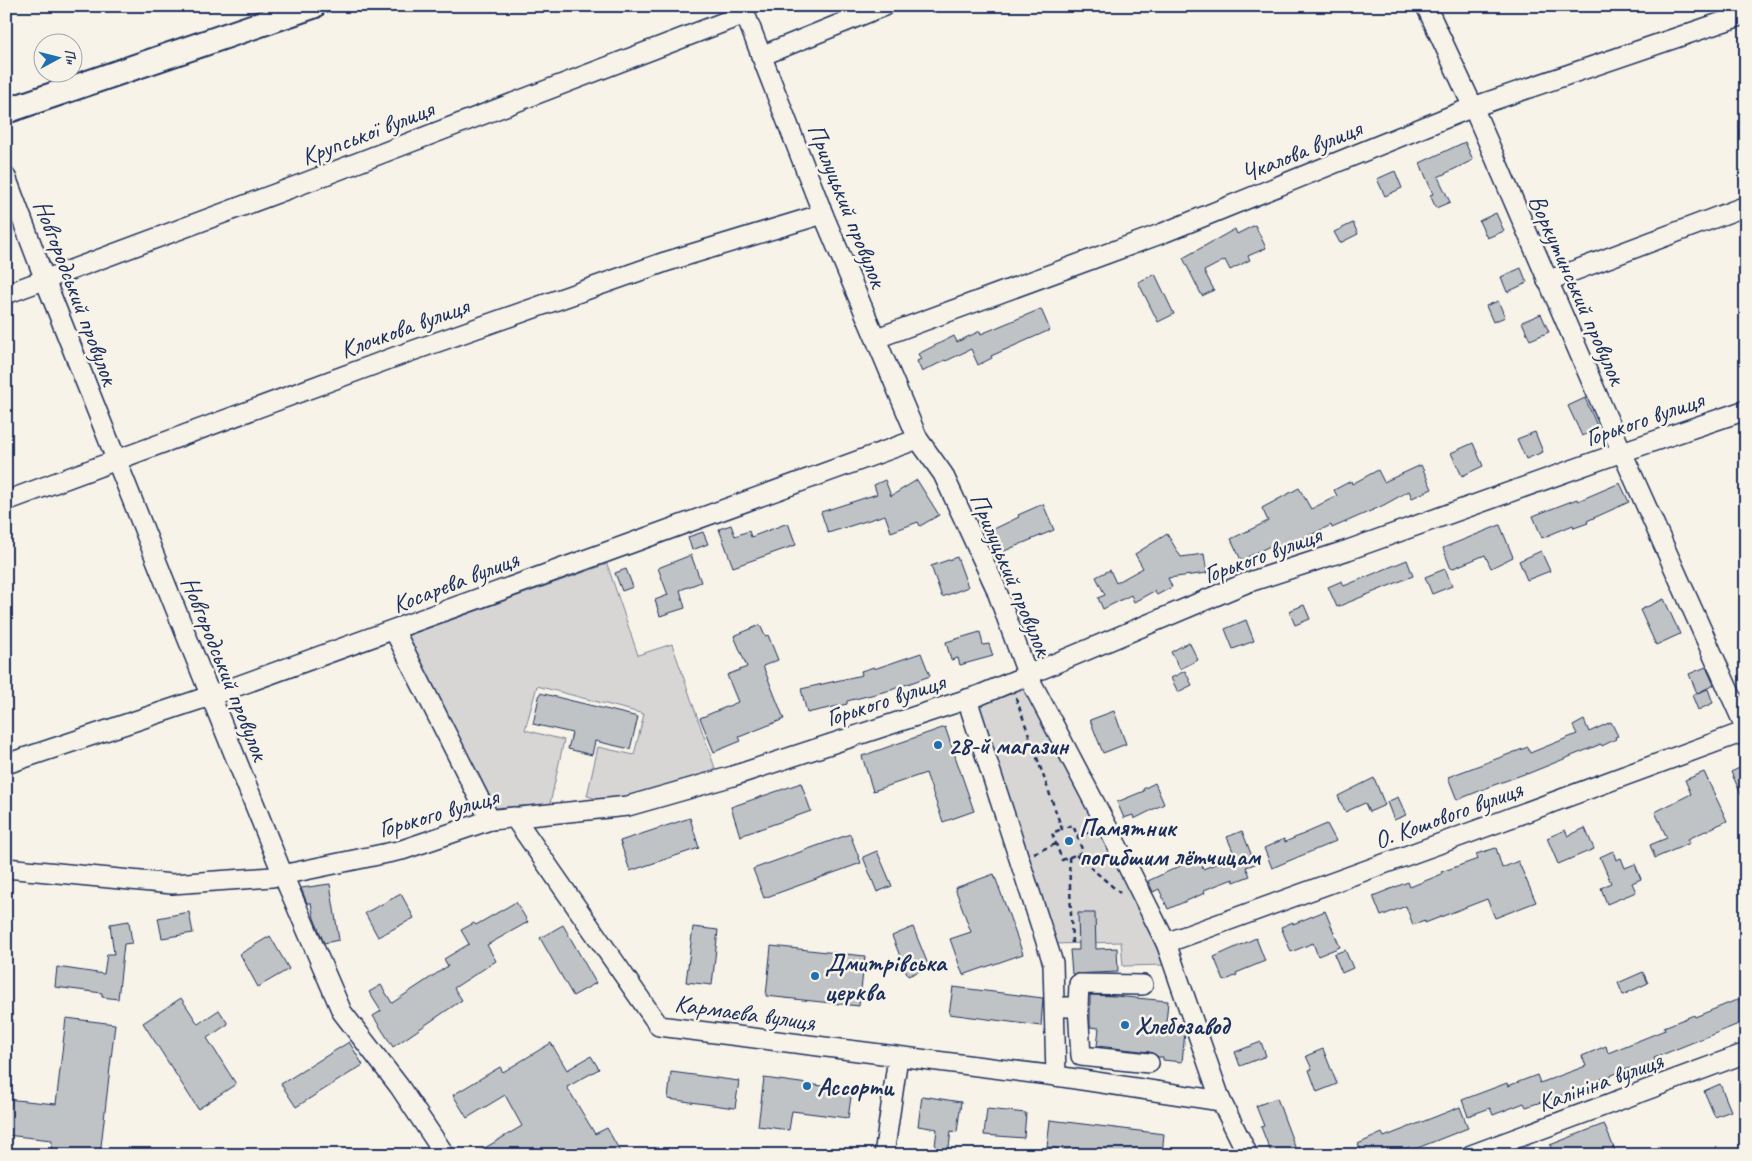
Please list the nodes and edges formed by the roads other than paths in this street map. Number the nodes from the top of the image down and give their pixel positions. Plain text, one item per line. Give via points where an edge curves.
1 (313, 6) edge
2 (884, 6) edge
3 (1426, 6) edge
4 (743, 10) edge
5 (1746, 14) edge
6 (761, 56) junction
7 (1472, 108) junction
8 (6, 111) edge
9 (6, 177) edge
10 (1746, 206) edge
11 (823, 214) junction
12 (45, 280) junction
13 (1548, 281) junction
14 (6, 294) edge
15 (877, 338) junction
16 (1746, 410) edge
17 (918, 439) junction
18 (1622, 452) junction
19 (116, 459) junction
20 (6, 501) edge
21 (394, 630) junction
22 (1019, 679) junction
23 (210, 696) junction
24 (967, 699) junction
25 (1746, 730) edge
26 (6, 764) edge
27 (514, 817) junction
28 (490, 820) junction
29 (6, 868) edge
30 (283, 875) junction
31 (1166, 943) junction
32 (1143, 985) dead end
33 (1054, 1006) junction
34 (1078, 1007) junction
35 (1746, 1053) edge
36 (898, 1057) junction
37 (1149, 1063) dead end
38 (1056, 1076) junction
39 (1221, 1102) junction
40 (445, 1155) edge
41 (884, 1155) edge
42 (1248, 1155) edge
43 (1471, 1155) edge

1 - 8 main road
2 - 6 street
3 - 7 street, Воркутинський провулок
4 - 6 street, Прилуцький провулок
4 - 12 street, Крупської вулиця via 306,182
5 - 7 street, Чкалова вулиця
6 - 11 street, Прилуцький провулок
7 - 13 street, Воркутинський провулок
7 - 15 street, Чкалова вулиця via 1163,233
9 - 12 street, Новгородський провулок
10 - 13 street
11 - 15 street, Прилуцький провулок
11 - 19 street, Клочкова вулиця via 665,262
12 - 14 street, Крупської вулиця
12 - 19 street, Новгородський провулок
13 - 18 street, Воркутинський провулок
15 - 17 street, Прилуцький провулок
16 - 18 street, Горького вулиця
17 - 21 street, Косарева вулиця
17 - 22 street, Прилуцький провулок via 943,474 995,586
18 - 22 street, Горького вулиця via 1246,583
18 - 25 street, Воркутинський провулок
19 - 20 street, Клочкова вулиця
19 - 23 street, Новгородський провулок
21 - 23 street, Косарева вулиця
21 - 28 street
22 - 24 street, Горького вулиця
22 - 31 street, Прилуцький провулок via 1122,855
23 - 26 street, Косарева вулиця
23 - 30 street, Новгородський провулок
24 - 27 street, Горького вулиця via 733,776 628,806
24 - 33 street via 1053,963
25 - 31 street, О. Кошового вулиця
27 - 28 street, Горького вулиця
27 - 36 street, Кармаєва вулиця via 660,1026
28 - 30 street, Горького вулиця via 402,850
29 - 30 street, Горького вулиця via 172,884
30 - 40 street, Новгородський провулок via 342,1012 399,1086
31 - 39 street, Прилуцький провулок
32 - 34 street via 1079,984
33 - 34 street
33 - 38 street
34 - 37 street via 1081,1056
35 - 43 street, Калініна вулиця
36 - 38 street, Кармаєва вулиця
36 - 41 street
38 - 39 street, Кармаєва вулиця
39 - 42 street, Прилуцький провулок

